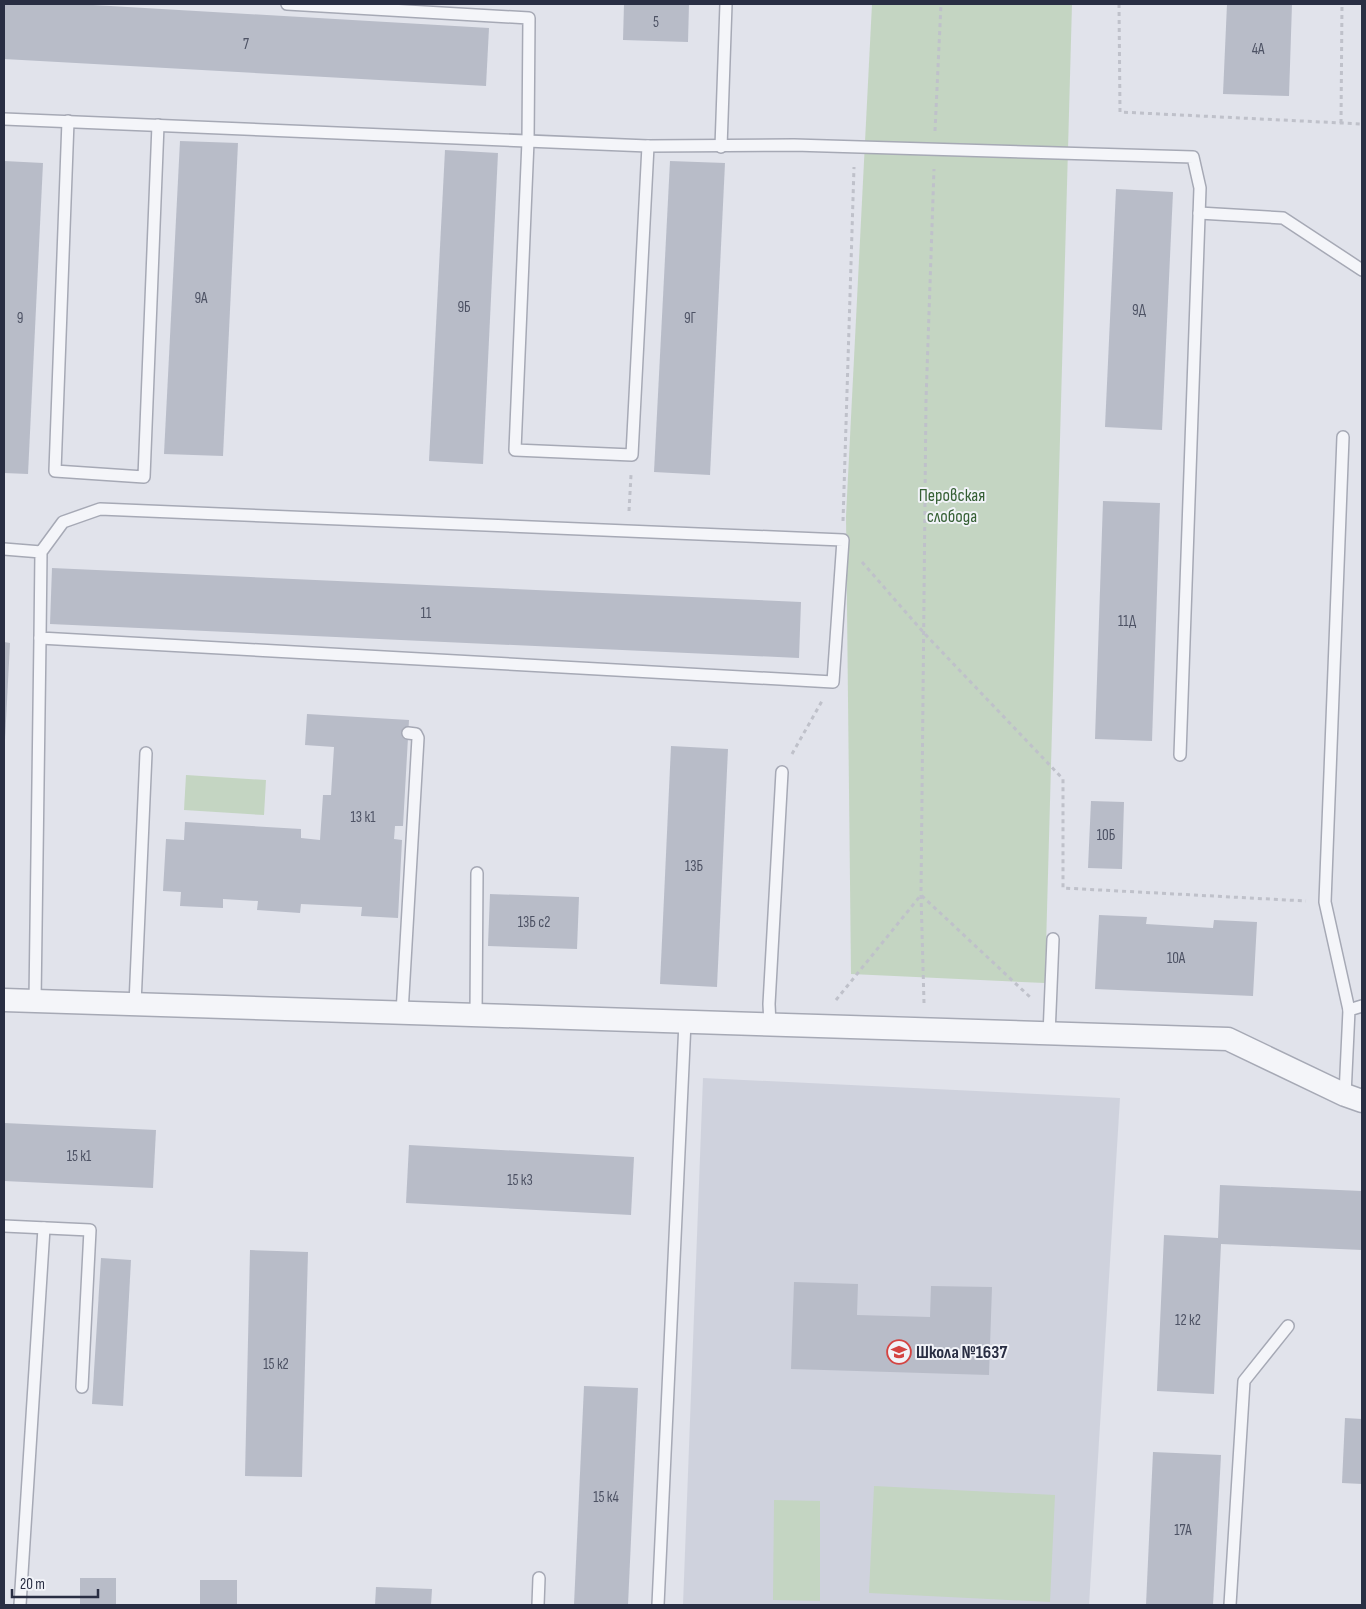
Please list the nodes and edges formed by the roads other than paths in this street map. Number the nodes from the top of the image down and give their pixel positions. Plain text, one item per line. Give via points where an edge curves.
1 (287, 4) edge
2 (726, 4) edge
3 (4, 118) edge
4 (68, 121) junction
5 (158, 125) junction
6 (528, 141) junction
7 (648, 146) junction
8 (722, 146) junction
9 (1199, 213) junction
10 (1362, 270) edge
11 (1343, 438) dead end
12 (4, 549) edge
13 (41, 552) junction
14 (40, 638) junction
15 (408, 733) dead end
16 (146, 753) dead end
17 (1180, 755) dead end
18 (782, 772) road end
19 (476, 873) dead end
20 (1053, 939) dead end
21 (4, 1000) edge
22 (34, 1001) junction
23 (135, 1004) junction
24 (1362, 1006) edge
25 (1350, 1010) junction
26 (402, 1013) junction
27 (476, 1016) junction
28 (685, 1022) junction
29 (770, 1025) junction
30 (1049, 1025) junction
31 (1354, 1098) edge
32 (4, 1226) edge
33 (44, 1228) junction
34 (1288, 1326) dead end
35 (82, 1387) dead end
36 (539, 1578) dead end
37 (20, 1605) edge
38 (538, 1605) edge
39 (658, 1605) edge
40 (1230, 1605) edge

1 - 6 lane via 529,18
2 - 8 lane
3 - 4 lane
4 - 5 lane
4 - 5 lane via 55,471 144,477
5 - 6 lane
6 - 7 lane
6 - 7 lane via 515,450 632,454
7 - 8 lane
8 - 9 lane via 794,145 1193,157 1200,188
9 - 10 lane via 1283,218
9 - 17 lane
11 - 25 lane via 1325,902
12 - 13 lane
13 - 14 lane
13 - 14 lane via 63,522 100,509 843,540 833,682
14 - 22 lane
15 - 26 lane via 416,734 418,738
16 - 23 lane
18 - 29 lane
19 - 27 lane
20 - 30 lane
21 - 22 street
22 - 23 street
23 - 26 street
24 - 25 lane
25 - 31 lane
26 - 27 street
27 - 28 street
28 - 29 street
28 - 39 lane
29 - 30 street via 925,1029
30 - 31 street via 1228,1040
32 - 33 lane
33 - 35 lane via 90,1230
33 - 37 lane
34 - 40 lane via 1244,1381
36 - 38 lane

